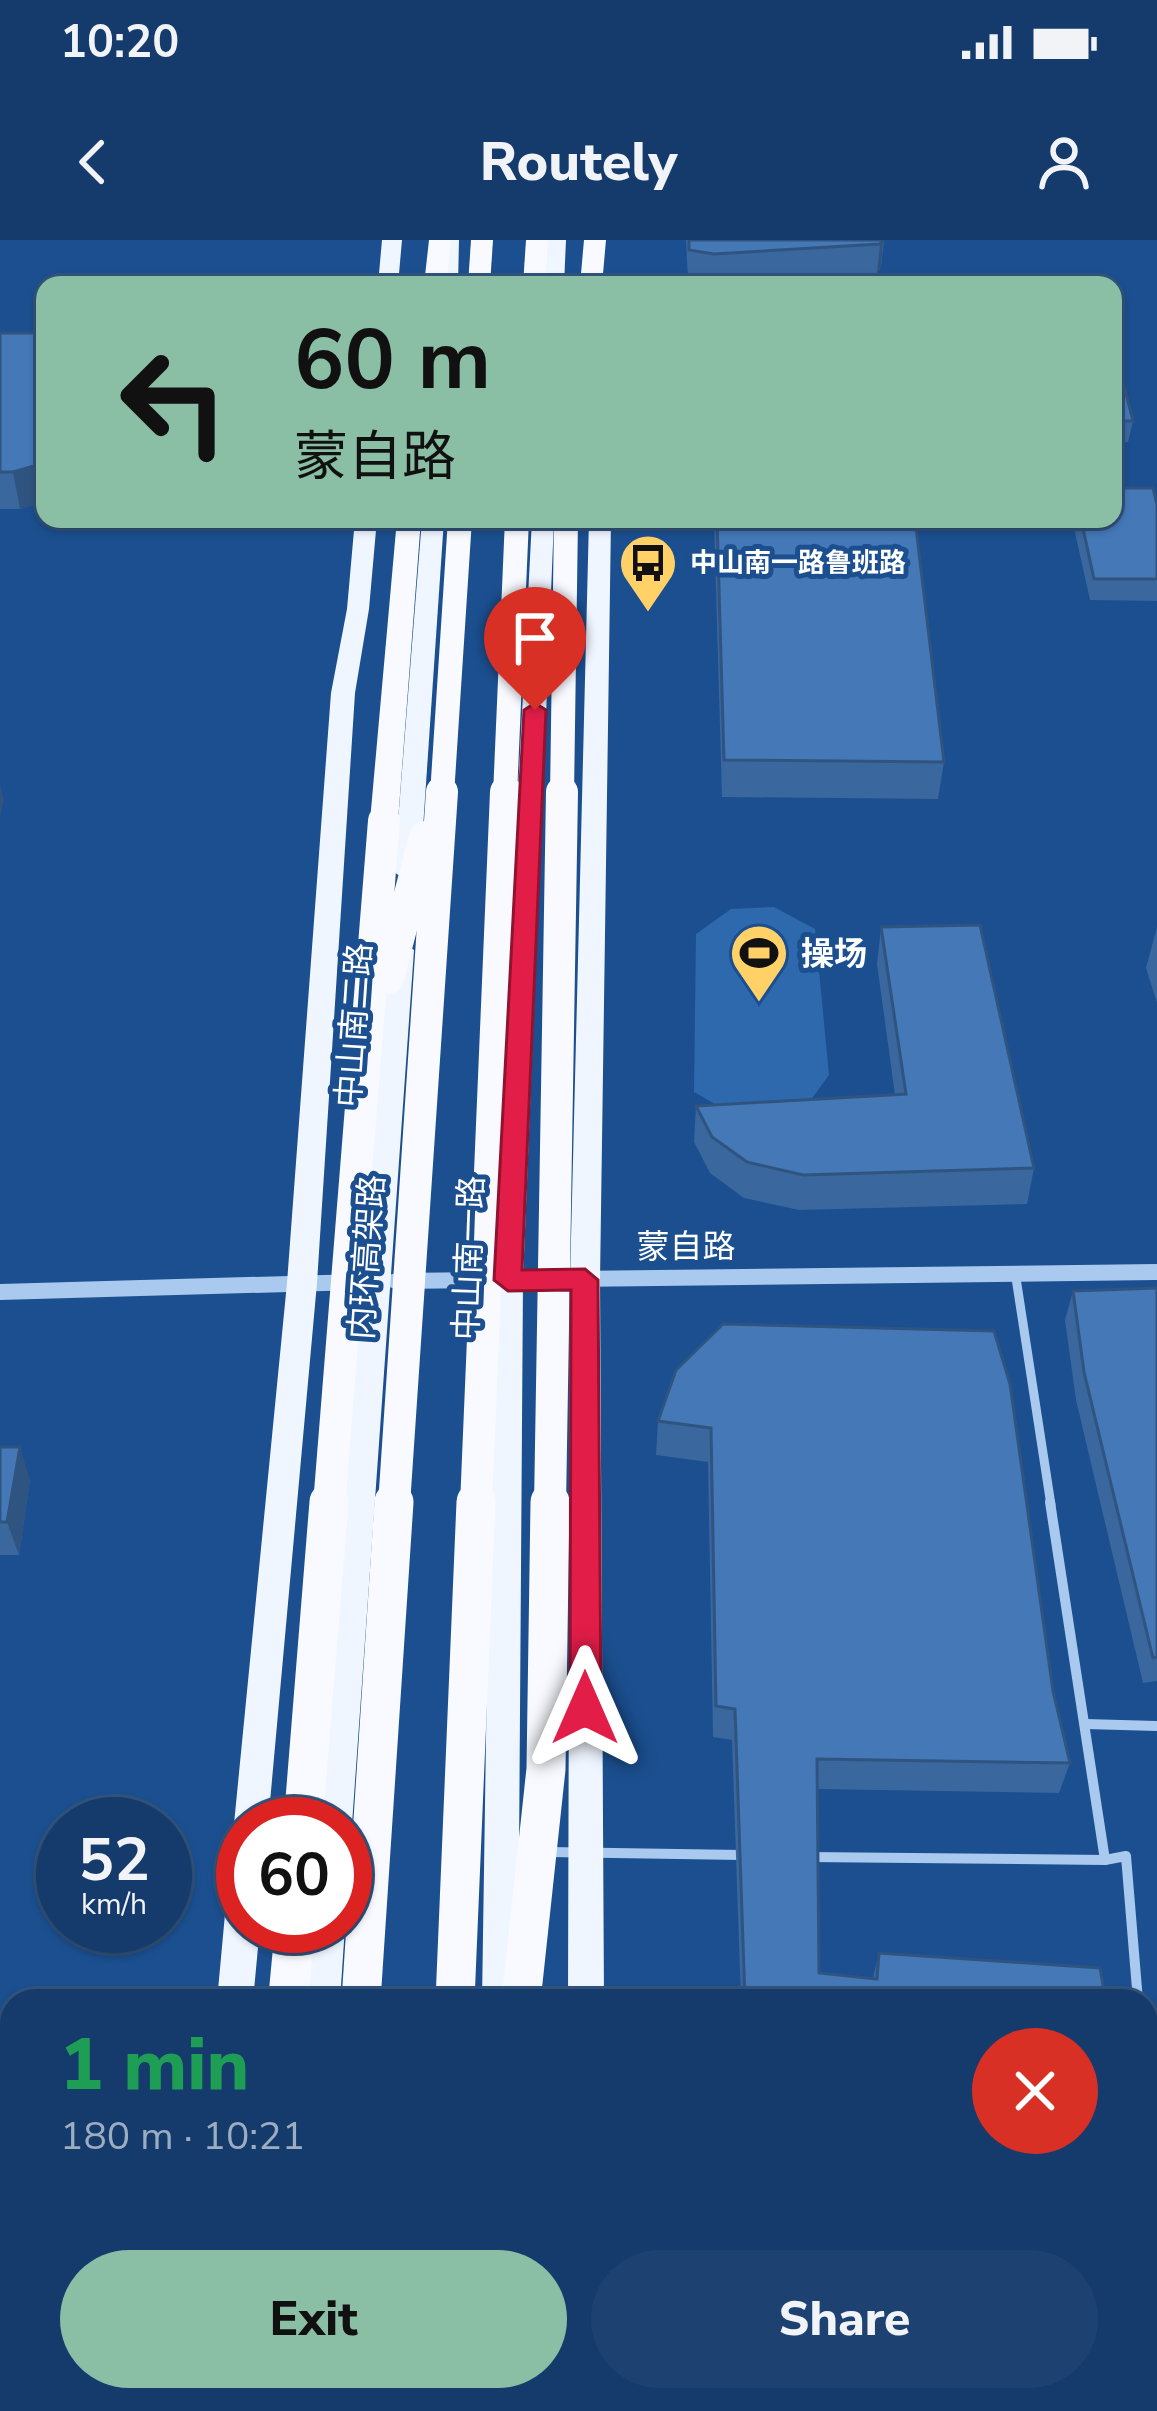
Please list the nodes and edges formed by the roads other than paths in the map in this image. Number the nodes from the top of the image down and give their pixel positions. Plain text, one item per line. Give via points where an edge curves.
1 (392, 240) edge
2 (440, 240) edge
3 (449, 240) edge
4 (482, 240) edge
5 (537, 240) edge
6 (556, 240) edge
7 (596, 240) edge
8 (389, 276) edge
9 (436, 276) edge
10 (448, 276) edge
11 (480, 276) edge
12 (535, 276) edge
13 (554, 276) edge
14 (594, 276) edge
15 (366, 528) edge
16 (408, 528) edge
17 (433, 528) edge
18 (459, 528) edge
19 (517, 528) edge
20 (544, 528) edge
21 (566, 528) edge
22 (600, 528) edge
23 (445, 760) junction
24 (366, 1060) junction
25 (1157, 1273) edge
26 (1016, 1277) junction
27 (508, 1280) junction
28 (585, 1280) junction
29 (376, 1282) junction
30 (302, 1283) junction
31 (0, 1292) edge
32 (1085, 1724) junction
33 (1157, 1726) edge
34 (254, 1797) edge
35 (305, 1797) edge
36 (337, 1797) edge
37 (586, 1851) junction
38 (502, 1853) junction
39 (750, 1856) edge
40 (797, 1857) edge
41 (1105, 1860) junction
42 (239, 1953) edge
43 (292, 1953) edge
44 (325, 1953) edge
45 (236, 1989) edge
46 (289, 1989) edge
47 (323, 1989) edge
48 (362, 1989) edge
49 (456, 1989) edge
50 (500, 1989) edge
51 (522, 1989) edge
52 (586, 1989) edge
53 (1137, 1989) edge

1 - 8 main road
2 - 9 highway
3 - 10 main road
4 - 11 highway
5 - 12 highway
6 - 13 main road
7 - 14 highway
15 - 30 main road via 344,693
16 - 24 highway, bridge
17 - 29 main road, 中山南二路
18 - 23 highway, 内环高架路, bridge
19 - 49 highway, bridge
20 - 27 main road, 中山南一路
21 - 51 highway, bridge via 546,1768
22 - 28 main road
23 - 24 highway, bridge
23 - 48 highway, 内环高架路, bridge
24 - 35 highway, bridge
25 - 26 street, 蒙自路
26 - 28 street, 蒙自路
26 - 32 lane
27 - 28 street, 蒙自路
27 - 29 street, 蒙自路
27 - 38 main road, 中山南一路
28 - 37 main road
29 - 30 street, 蒙自路
29 - 36 main road, 中山南二路
30 - 31 street, 蒙自路
30 - 34 main road
32 - 33 lane
32 - 41 lane
37 - 38 lane
37 - 39 lane
37 - 52 main road
38 - 50 main road, 中山南一路
40 - 41 lane
41 - 53 lane via 1126,1856
42 - 45 main road
43 - 46 highway
44 - 47 main road

